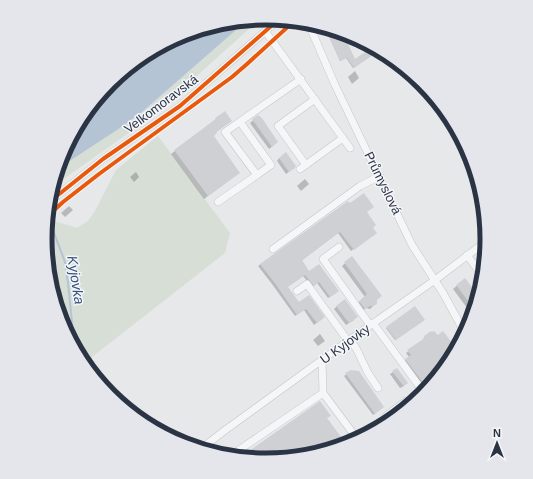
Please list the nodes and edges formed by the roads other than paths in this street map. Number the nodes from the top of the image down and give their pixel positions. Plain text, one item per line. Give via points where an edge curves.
1 (264, 25) edge
2 (272, 25) edge
3 (267, 30) junction
4 (311, 30) edge
5 (230, 51) dead end
6 (236, 57) junction
7 (301, 79) junction
8 (315, 99) junction
9 (240, 122) junction
10 (343, 138) junction
11 (350, 148) dead end
12 (257, 175) junction
13 (380, 176) junction
14 (56, 197) edge
15 (218, 202) dead end
16 (481, 245) edge
17 (339, 247) dead end
18 (274, 249) dead end
19 (467, 255) junction
20 (478, 271) edge
21 (435, 280) junction
22 (297, 291) dead end
23 (372, 324) junction
24 (460, 324) junction
25 (464, 325) edge
26 (462, 328) edge
27 (349, 340) junction
28 (322, 360) junction
29 (378, 388) dead end
30 (421, 388) edge
31 (323, 393) junction
32 (407, 402) edge
33 (387, 417) edge
34 (354, 435) edge
35 (205, 445) edge
36 (237, 452) edge

1 - 3 street
2 - 3 street, Velkomoravská
3 - 6 street, Velkomoravská
3 - 7 street
4 - 13 street, Průmyslová
5 - 6 street
6 - 14 street, Velkomoravská via 180,106 103,159
7 - 8 street
7 - 9 street
8 - 10 street
8 - 10 street via 278,126 303,167
9 - 12 street via 271,165
9 - 12 street via 225,132
10 - 11 street
12 - 15 street
13 - 18 street via 360,186
13 - 21 street, Průmyslová via 412,245
16 - 19 street, U Kyjovky
17 - 23 street via 323,259
19 - 20 street
19 - 21 street, U Kyjovky
21 - 23 street, U Kyjovky
21 - 24 street, Průmyslová
22 - 27 street via 307,284
23 - 27 street, U Kyjovky
23 - 30 street
24 - 25 street
24 - 26 street, Průmyslová
27 - 28 street, U Kyjovky
27 - 29 street
28 - 31 street
28 - 35 street, U Kyjovky
31 - 34 street
31 - 36 street
32 - 33 street

